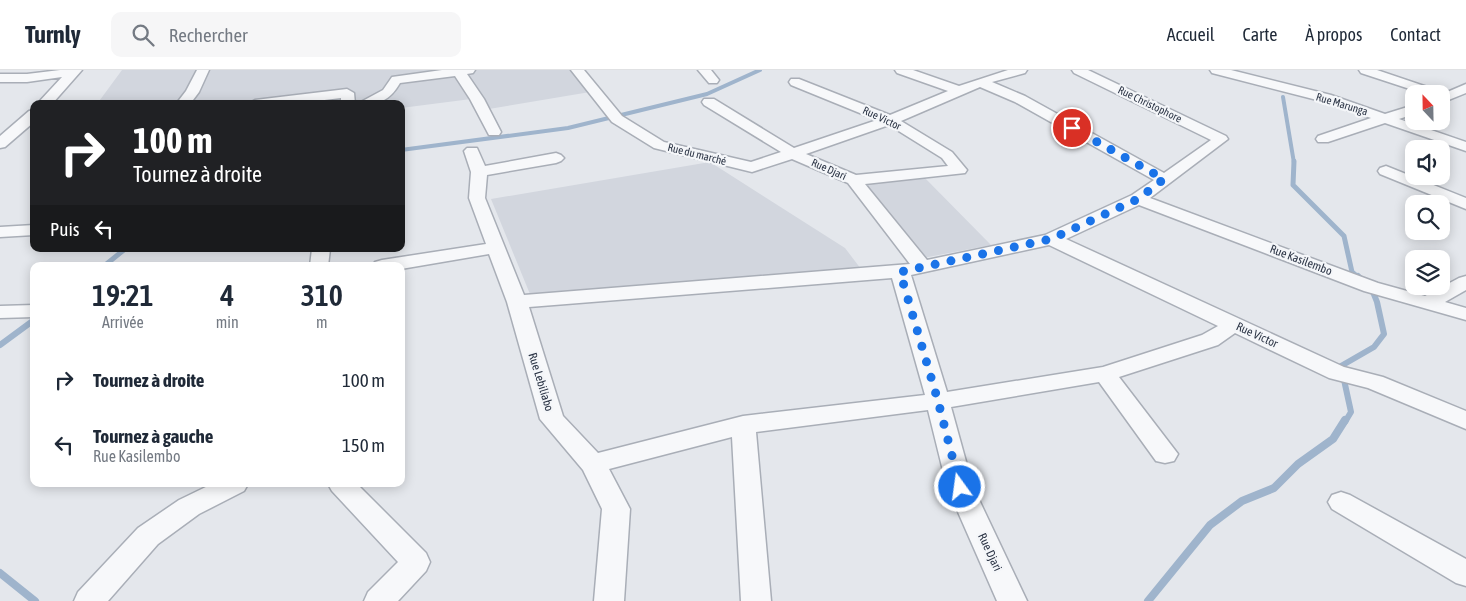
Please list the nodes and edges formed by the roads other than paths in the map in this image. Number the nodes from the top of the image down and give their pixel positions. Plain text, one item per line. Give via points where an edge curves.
1 (203, 70) edge
2 (578, 70) edge
3 (704, 70) edge
4 (901, 70) edge
5 (1021, 70) edge
6 (1103, 70) edge
7 (1216, 70) edge
8 (1365, 70) edge
9 (75, 71) edge
10 (464, 71) edge
11 (1082, 72) edge
12 (0, 78) edge
13 (714, 80) dead end
14 (795, 82) dead end
15 (980, 82) junction
16 (1409, 85) edge
17 (1466, 88) edge
18 (960, 91) junction
19 (1450, 93) edge
20 (1450, 98) edge
21 (48, 100) edge
22 (187, 100) edge
23 (288, 100) edge
24 (348, 100) edge
25 (372, 100) edge
26 (709, 102) dead end
27 (1466, 102) edge
28 (1405, 112) edge
29 (30, 118) edge
30 (1388, 119) junction
31 (890, 120) junction
32 (494, 132) dead end
33 (1323, 139) dead end
34 (0, 144) edge
35 (1466, 147) edge
36 (472, 151) dead end
37 (794, 154) junction
38 (556, 158) dead end
39 (1386, 171) dead end
40 (479, 172) junction
41 (1164, 179) junction
42 (854, 180) junction
43 (1138, 199) junction
44 (1466, 204) edge
45 (30, 230) edge
46 (0, 232) edge
47 (1051, 239) junction
48 (495, 248) junction
49 (405, 262) edge
50 (911, 270) junction
51 (1466, 282) edge
52 (517, 302) junction
53 (1428, 303) junction
54 (30, 311) edge
55 (0, 312) edge
56 (1466, 314) edge
57 (1234, 325) junction
58 (1105, 374) junction
59 (938, 401) junction
60 (1466, 421) edge
61 (743, 425) junction
62 (1165, 454) dead end
63 (594, 464) junction
64 (229, 487) edge
65 (344, 487) edge
66 (1341, 502) dead end
67 (1466, 574) edge
68 (89, 601) edge
69 (379, 601) edge
70 (609, 601) edge
71 (756, 601) edge
72 (1012, 601) edge

1 - 22 street
2 - 37 street, Rue du marché via 616,117 659,144 752,167
3 - 13 street
4 - 18 street
5 - 15 street
6 - 11 street
7 - 30 street, Rue Marunga via 1326,98
8 - 16 street
9 - 12 street via 27,78
9 - 21 street
10 - 25 street via 396,80 388,92
10 - 32 street
11 - 41 street, Rue Christophore via 1221,139
14 - 31 street, Rue Victor
15 - 18 street
15 - 41 street via 1020,99
17 - 19 street
18 - 31 street
20 - 27 street
23 - 24 street via 347,93
26 - 37 street, Rue Djari
28 - 30 street
29 - 34 street
30 - 33 street
30 - 35 street, Rue Marunga
31 - 37 street
31 - 42 street, Rue Victor via 947,155 959,170
36 - 40 street, Rue Lebiliabo
37 - 42 street, Rue Djari
38 - 40 street
39 - 44 street
40 - 48 street, Rue Lebiliabo via 477,198
41 - 43 street
42 - 50 street, Rue Djari
43 - 47 street
43 - 53 street, Rue Kasilembo via 1371,287
45 - 46 street
47 - 50 street
47 - 57 street, Rue Victor
48 - 49 street
48 - 52 street, Rue Lebiliabo
50 - 52 street
50 - 59 street, Rue Djari
51 - 53 street
52 - 63 street, Rue Lebiliabo via 552,419
53 - 56 street, Rue Kasilembo
54 - 55 street
57 - 58 street via 1210,340
57 - 60 street, Rue Victor via 1337,373 1374,382
58 - 59 street
58 - 62 street
59 - 61 street
59 - 72 street, Rue Djari via 960,487
61 - 63 street
61 - 71 street
63 - 70 street, Rue Lebiliabo via 616,509
64 - 68 street via 188,507 148,536
65 - 69 street via 416,562
66 - 67 street

